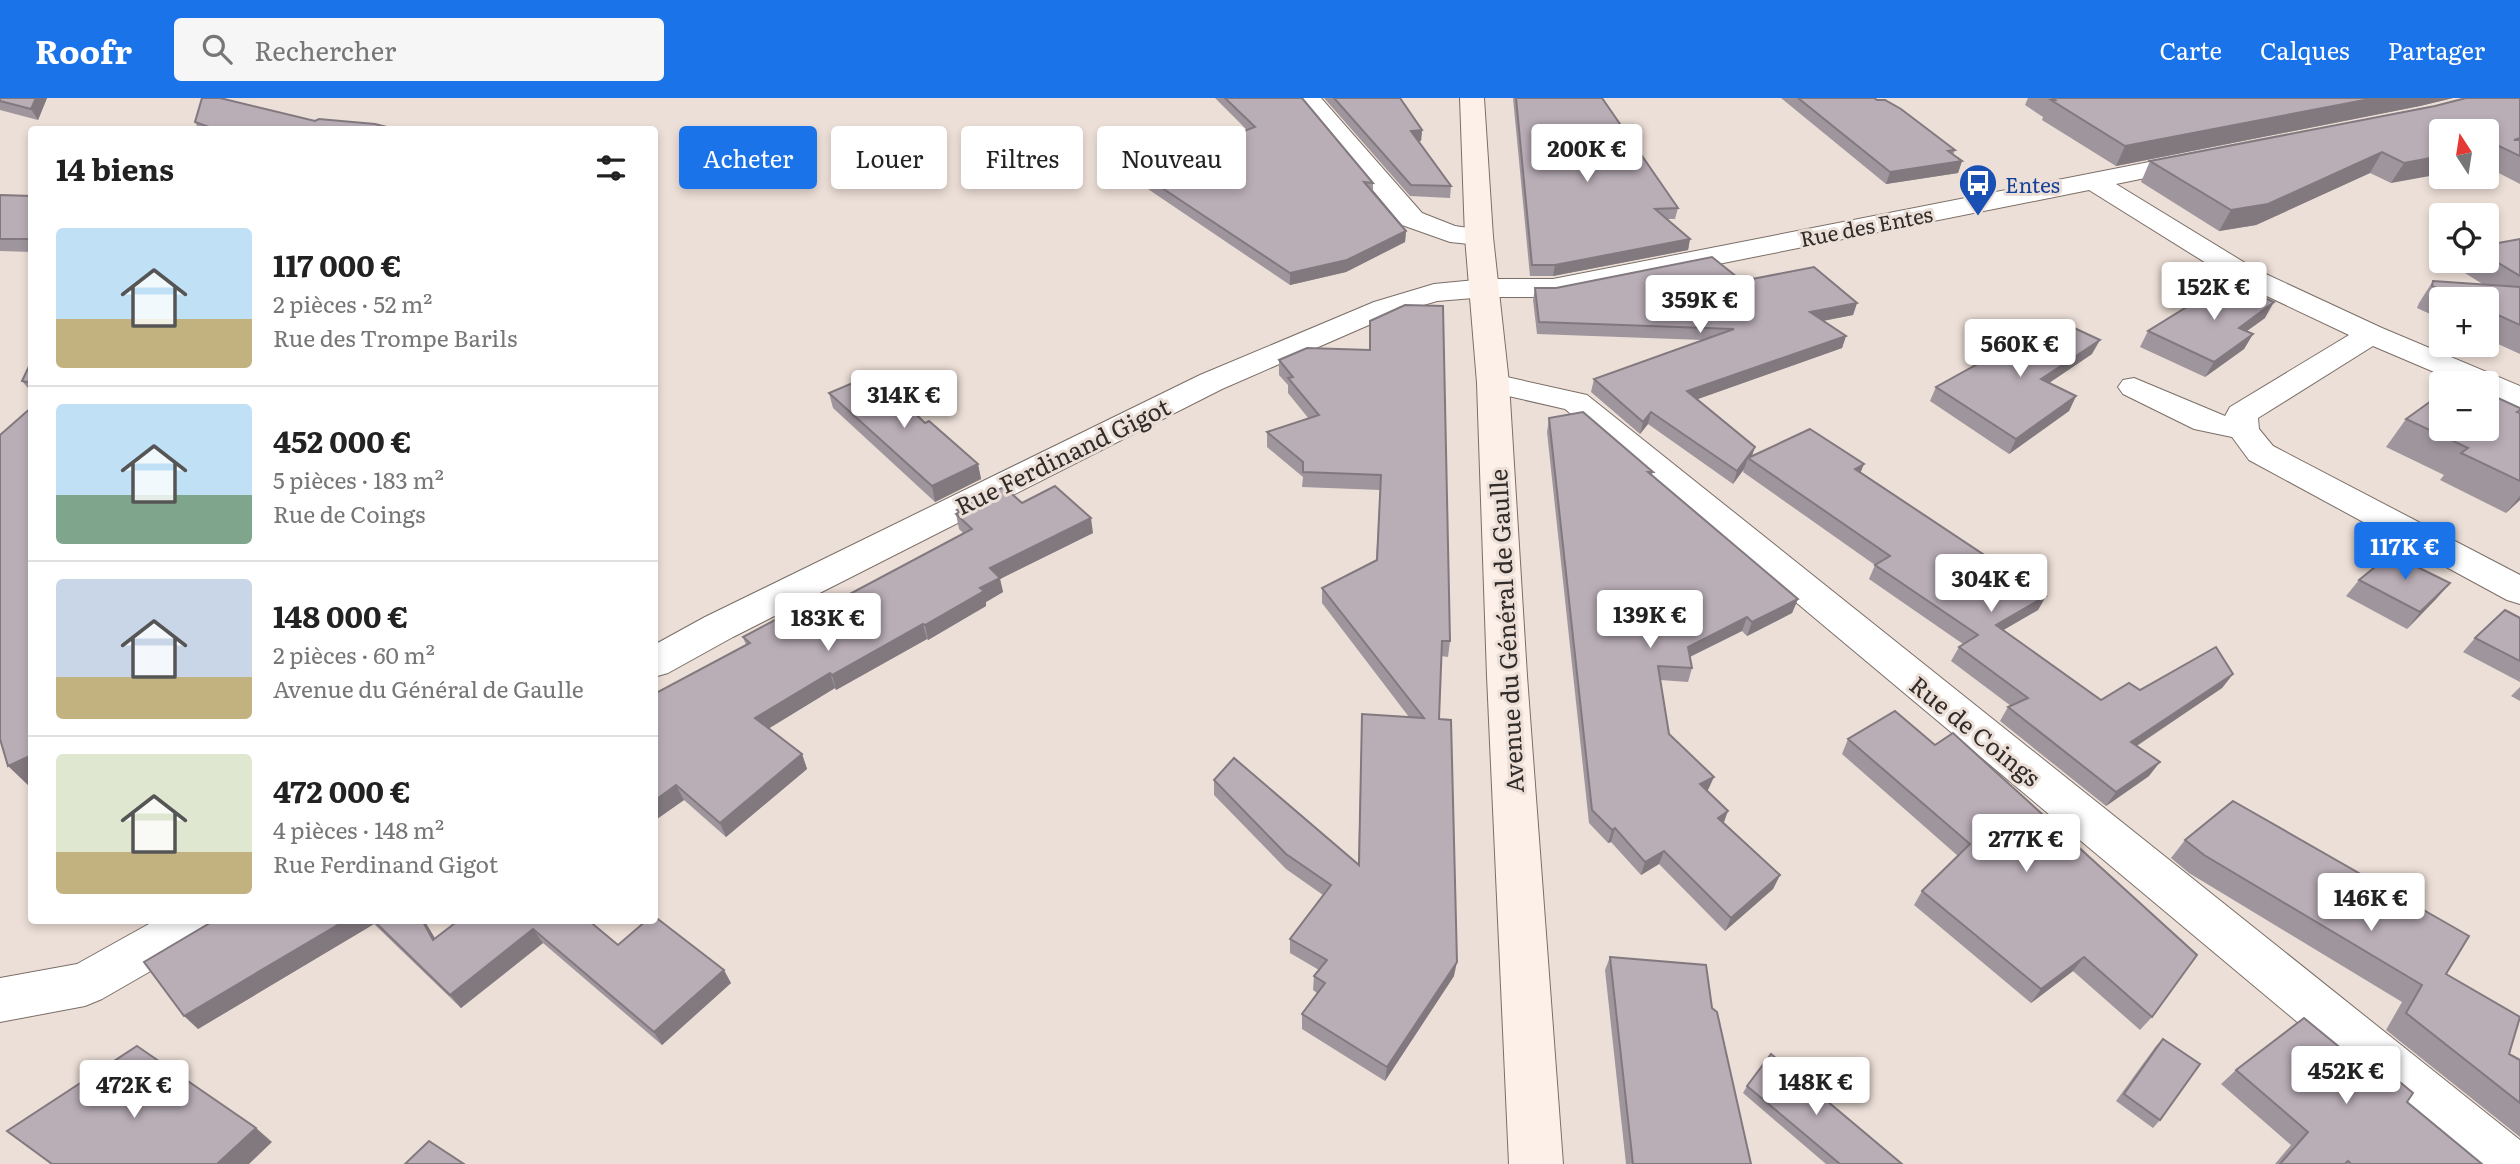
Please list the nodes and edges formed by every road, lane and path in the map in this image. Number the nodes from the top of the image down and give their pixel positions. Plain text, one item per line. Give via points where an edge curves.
1 (1308, 98) edge
2 (1472, 98) edge
3 (2224, 155) edge
4 (2092, 181) junction
5 (1479, 237) junction
6 (1486, 288) junction
7 (2371, 334) junction
8 (2459, 371) edge
9 (1493, 383) junction
10 (2134, 387) dead end
11 (2499, 388) edge
12 (2520, 398) edge
13 (2243, 430) junction
14 (2520, 591) edge
15 (658, 661) edge
16 (192, 924) edge
17 (0, 1000) edge
18 (1536, 1164) edge
19 (2508, 1164) edge

1 - 5 street via 1412,219 1450,234
2 - 5 main road, Avenue du Général de Gaulle
3 - 4 street, Rue des Entes
4 - 6 street, Rue des Entes via 1553,288
4 - 7 street via 2245,275
5 - 6 main road, Avenue du Général de Gaulle
6 - 9 main road, Avenue du Général de Gaulle
6 - 15 street, Rue Ferdinand Gigot via 1434,293 1384,308 1211,382 731,620
7 - 8 street
7 - 13 street via 2241,414
9 - 18 main road, Avenue du Général de Gaulle
9 - 19 street, Rue de Coings via 1576,402
10 - 13 street via 2206,422
11 - 12 street
13 - 14 street via 2261,453
16 - 17 street via 85,984

